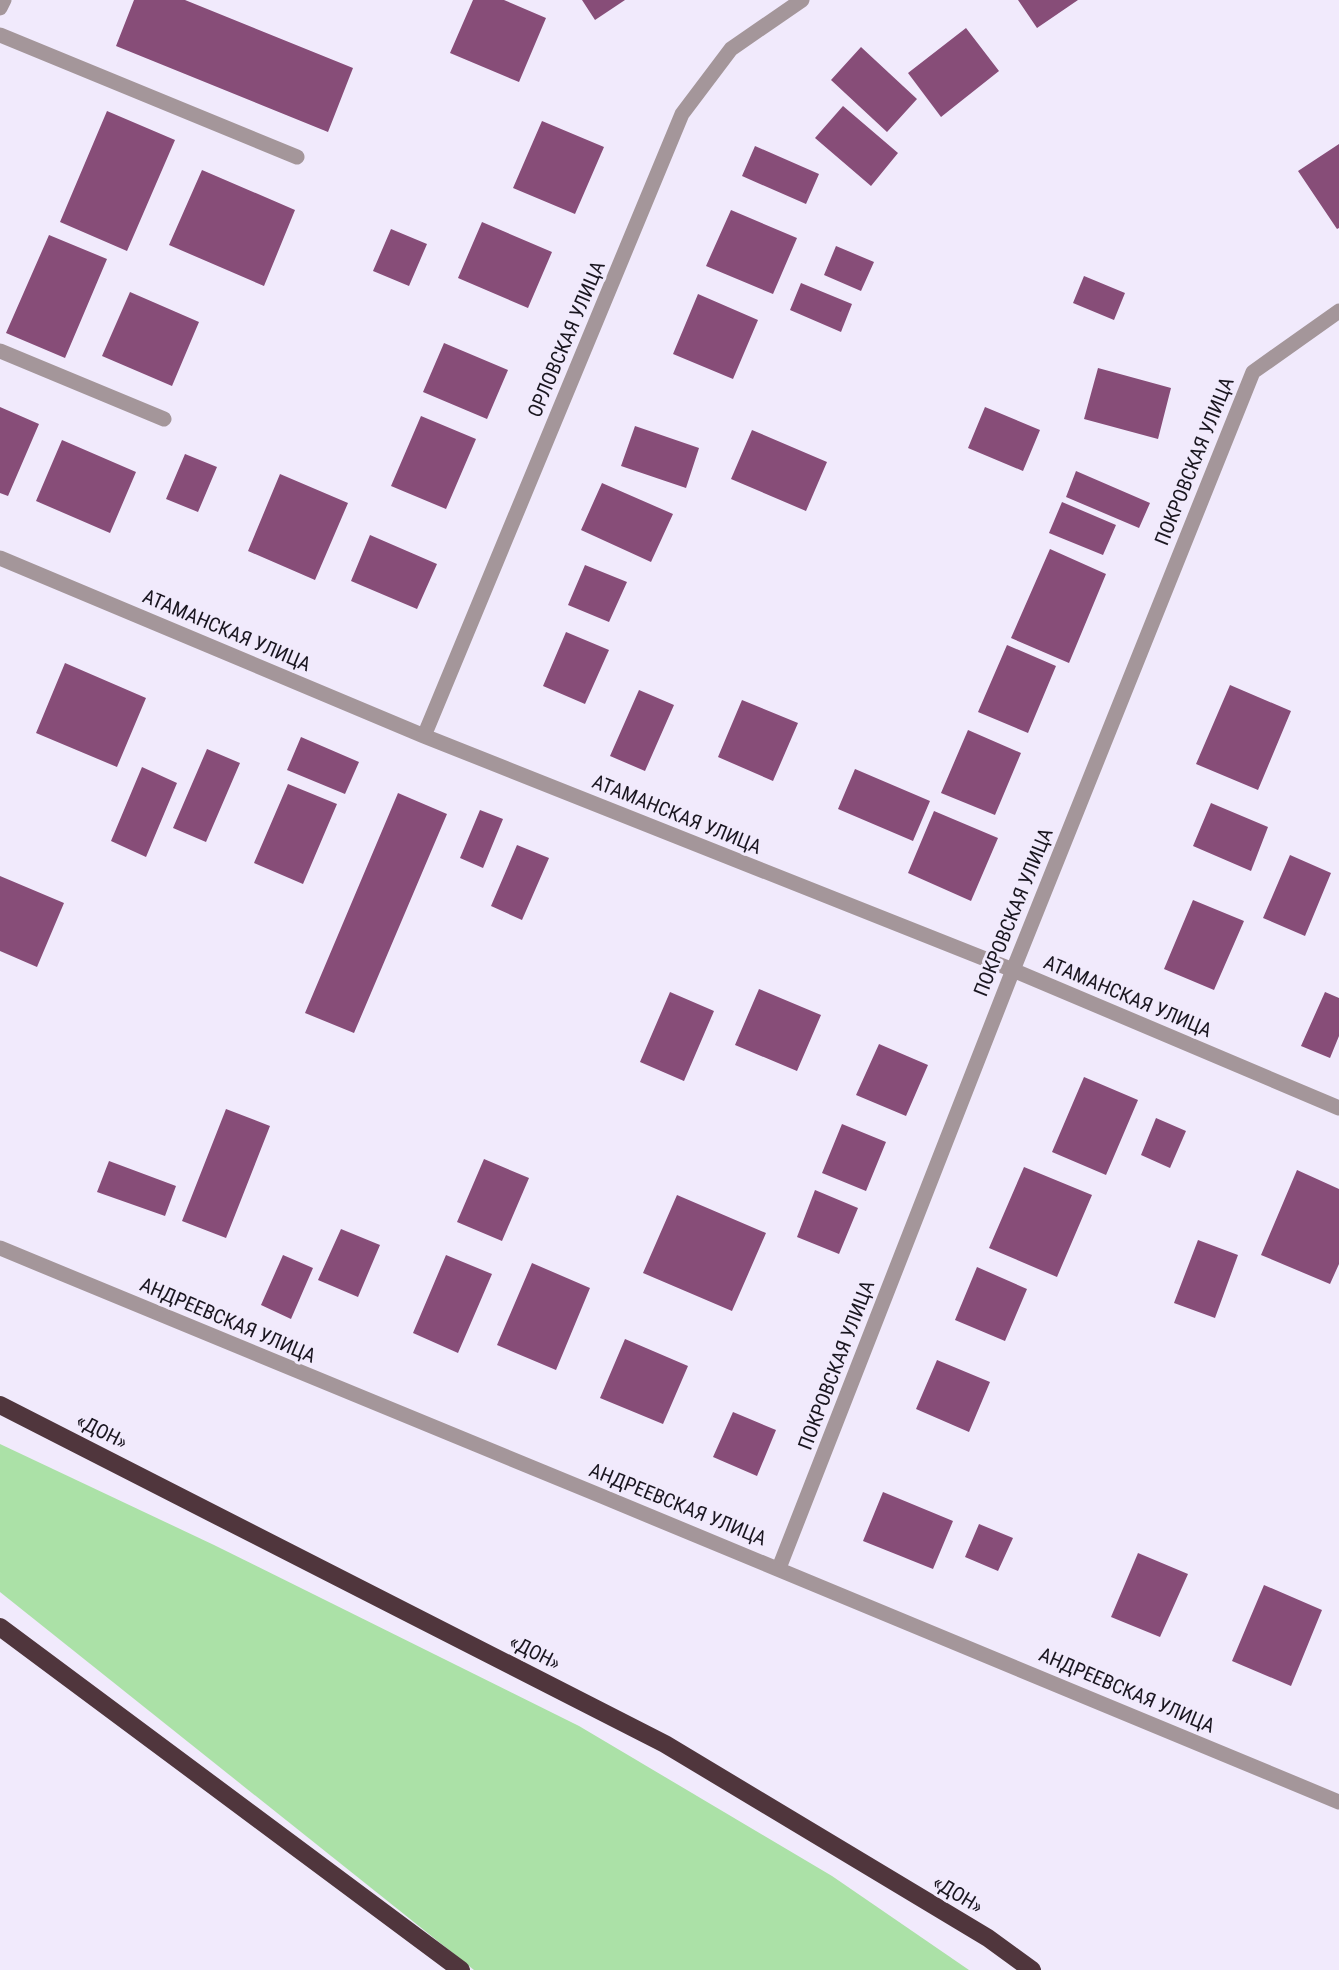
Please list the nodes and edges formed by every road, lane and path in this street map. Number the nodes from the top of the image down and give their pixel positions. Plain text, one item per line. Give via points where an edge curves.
1 (4, 0) edge
2 (802, 0) edge
3 (0, 8) edge
4 (0, 35) edge
5 (297, 157) dead end
6 (1339, 311) edge
7 (0, 351) edge
8 (164, 419) dead end
9 (0, 558) edge
10 (424, 736) junction
11 (1012, 970) junction
12 (1339, 1108) edge
13 (0, 1248) edge
14 (0, 1405) edge
15 (779, 1568) junction
16 (0, 1627) edge
17 (1339, 1802) edge
18 (461, 1970) edge
19 (1032, 1970) edge

1 - 3 street
2 - 10 street, ОРЛОВСКАЯ УЛИЦА via 731,49 682,114
4 - 5 street
6 - 11 street, ПОКРОВСКАЯ УЛИЦА via 1252,372
7 - 8 street
9 - 10 street, АТАМАНСКАЯ УЛИЦА
10 - 11 street, АТАМАНСКАЯ УЛИЦА
11 - 12 street, АТАМАНСКАЯ УЛИЦА
11 - 15 street, ПОКРОВСКАЯ УЛИЦА
13 - 15 street, АНДРЕЕВСКАЯ УЛИЦА
14 - 19 highway, «ДОН» via 665,1744 987,1938
15 - 17 street, АНДРЕЕВСКАЯ УЛИЦА
16 - 18 highway

